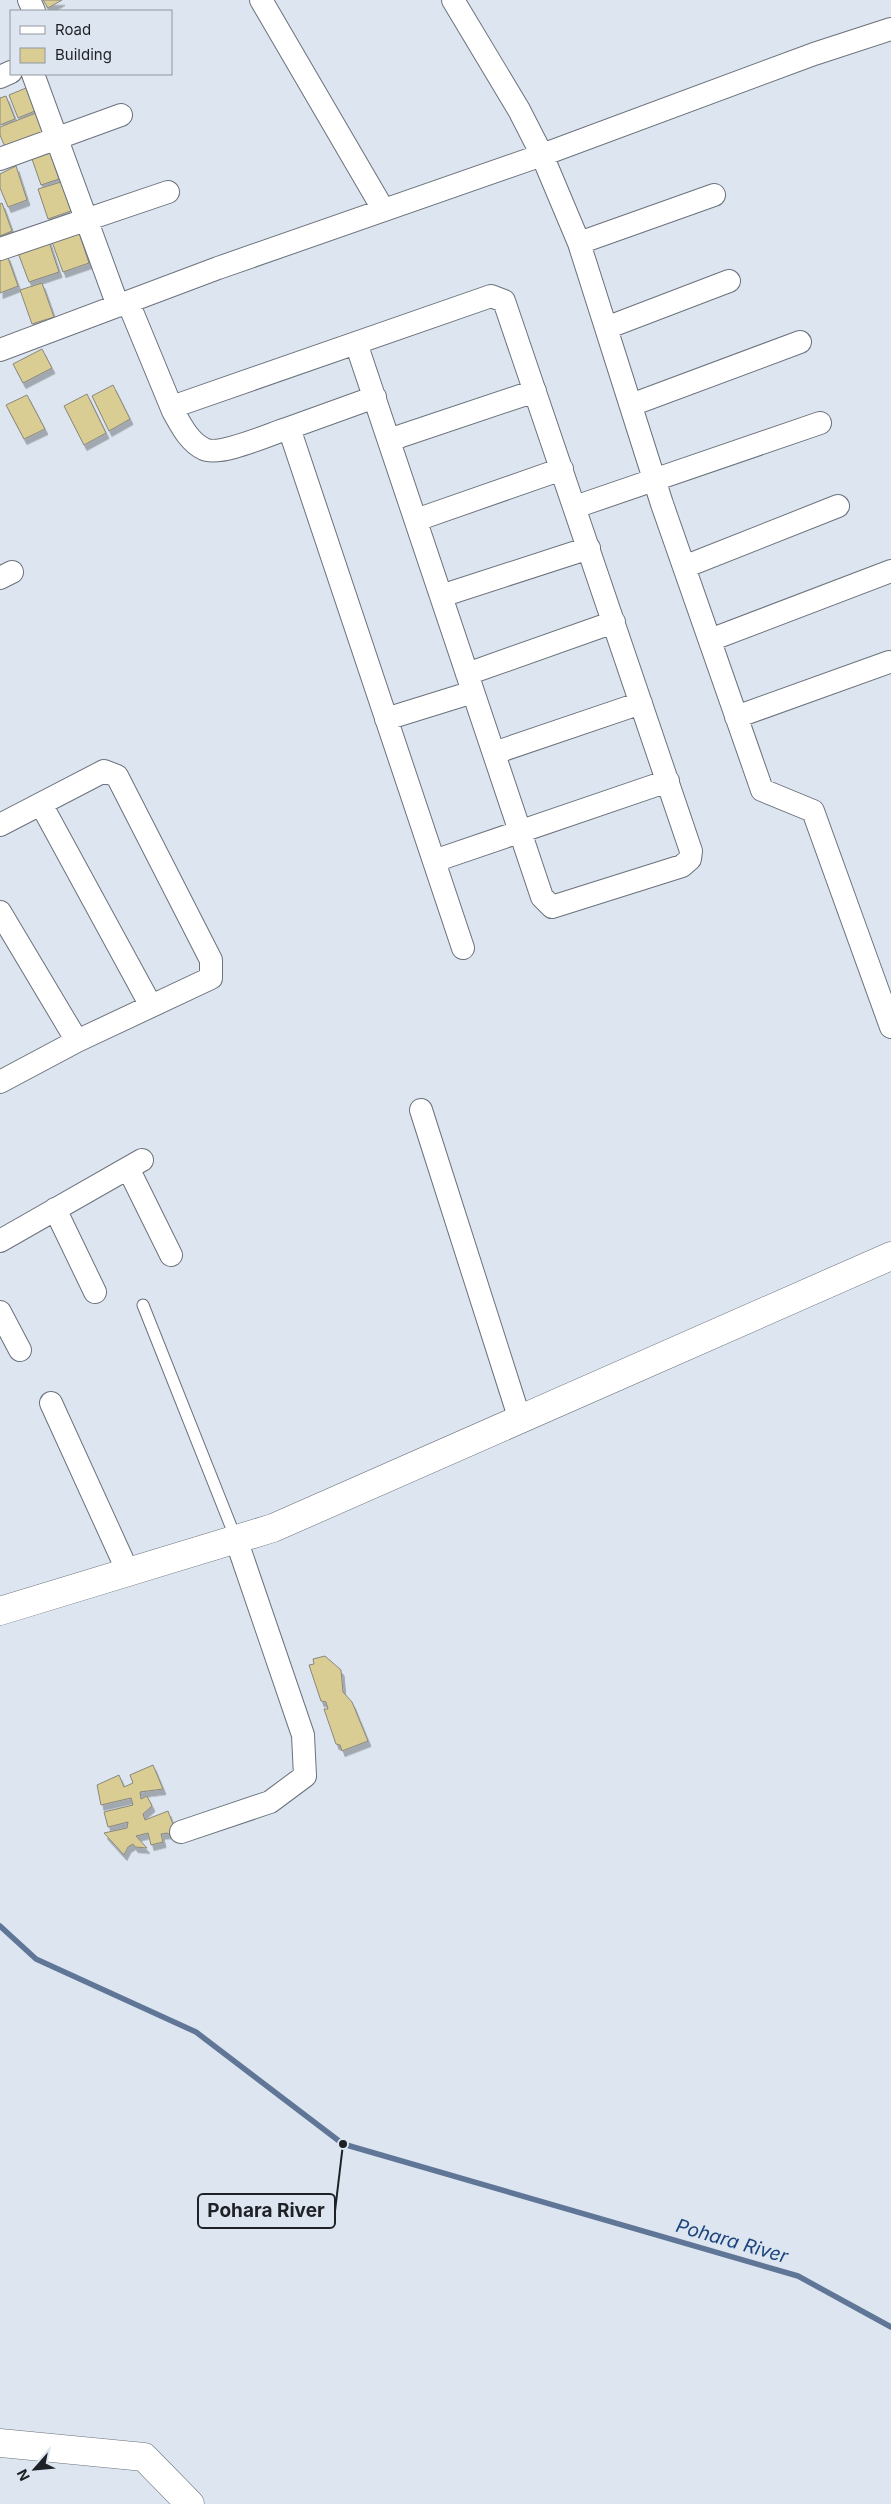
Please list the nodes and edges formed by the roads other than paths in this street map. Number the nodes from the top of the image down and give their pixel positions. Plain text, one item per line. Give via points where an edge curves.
1 (261, 0) edge
2 (453, 0) edge
3 (891, 29) edge
4 (33, 75) edge
5 (121, 115) dead end
6 (57, 138) junction
7 (542, 155) junction
8 (0, 159) edge
9 (168, 192) dead end
10 (714, 195) dead end
11 (383, 209) junction
12 (86, 219) junction
13 (579, 243) junction
14 (0, 249) edge
15 (729, 281) dead end
16 (123, 304) junction
17 (606, 328) junction
18 (800, 342) dead end
19 (356, 343) junction
20 (0, 350) edge
21 (535, 390) junction
22 (375, 397) junction
23 (631, 405) junction
24 (172, 407) junction
25 (820, 423) dead end
26 (289, 428) junction
27 (389, 440) junction
28 (562, 469) junction
29 (655, 481) junction
30 (838, 506) dead end
31 (575, 507) junction
32 (416, 520) junction
33 (589, 548) junction
34 (684, 567) junction
35 (891, 571) edge
36 (441, 596) junction
37 (614, 622) junction
38 (710, 640) junction
39 (889, 662) dead end
40 (470, 683) junction
41 (641, 703) junction
42 (736, 717) junction
43 (386, 719) junction
44 (494, 754) junction
45 (668, 781) junction
46 (41, 804) junction
47 (0, 826) edge
48 (520, 832) junction
49 (434, 861) junction
50 (0, 912) edge
51 (463, 948) dead end
52 (150, 1006) junction
53 (891, 1027) edge
54 (77, 1041) junction
55 (0, 1082) edge
56 (420, 1110) dead end
57 (55, 1209) junction
58 (0, 1241) edge
59 (172, 1255) dead end
60 (891, 1256) edge
61 (95, 1292) dead end
62 (143, 1305) dead end
63 (0, 1312) edge
64 (20, 1350) dead end
65 (51, 1403) dead end
66 (520, 1420) junction
67 (236, 1539) junction
68 (128, 1572) junction
69 (0, 1611) edge
70 (181, 1832) dead end
71 (0, 2443) edge
72 (190, 2504) edge

1 - 11 street
2 - 7 street
3 - 7 street via 814,54
4 - 6 street
5 - 6 street
6 - 8 street
6 - 12 street
7 - 11 street
7 - 13 street
9 - 12 street
10 - 13 street
11 - 16 street
12 - 14 street
12 - 16 street
13 - 17 street
15 - 17 street
16 - 20 street
16 - 24 street
17 - 23 street
18 - 23 street
19 - 21 street via 491,296 498,297 507,306
19 - 22 street
19 - 24 street
21 - 27 street
21 - 28 street
22 - 26 street
22 - 27 street
23 - 29 street
24 - 26 street via 187,434 211,451
25 - 29 street
26 - 43 street
27 - 32 street
28 - 31 street
28 - 32 street
29 - 31 street
29 - 34 street
30 - 34 street
31 - 33 street
32 - 36 street
33 - 36 street
33 - 37 street
34 - 38 street
35 - 38 street
36 - 40 street
37 - 40 street
37 - 41 street
38 - 42 street
39 - 42 street
40 - 43 street
40 - 44 street
41 - 44 street
41 - 45 street
42 - 53 street via 762,790 813,811
43 - 49 street
44 - 48 street
45 - 48 street
45 - 48 street via 691,851 690,858 682,866 552,907 542,897
46 - 47 street
46 - 52 street
46 - 52 street via 104,772 117,776 211,960 210,978
48 - 49 street
49 - 51 street
50 - 54 street
52 - 54 street
54 - 55 street
56 - 66 street
57 - 58 street
57 - 59 street via 135,1164
57 - 61 street
60 - 66 street
62 - 67 lane
63 - 64 street
65 - 68 street
66 - 67 street via 273,1528
67 - 68 street
67 - 70 street via 303,1735 305,1776 270,1802
68 - 69 street
71 - 72 street via 144,2457

